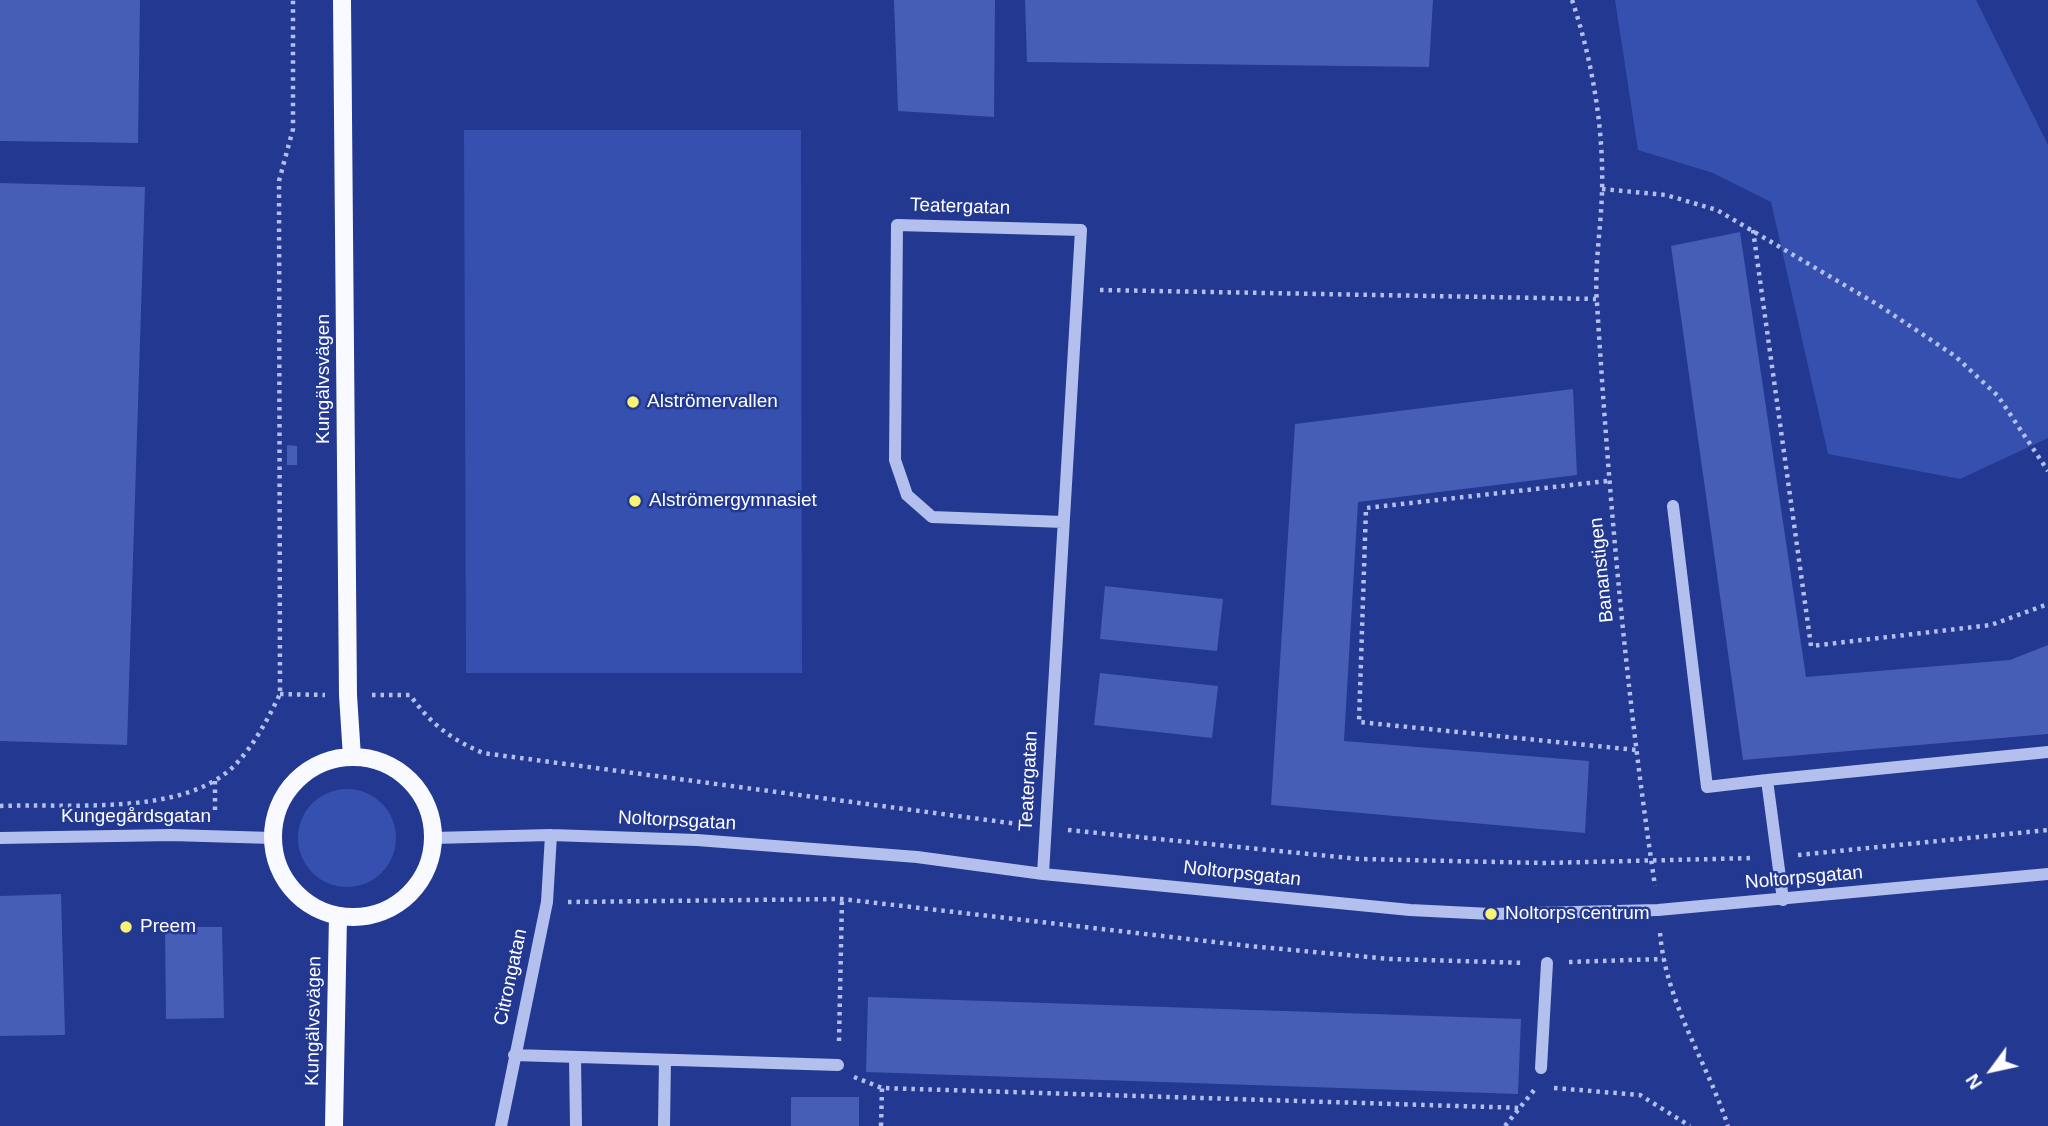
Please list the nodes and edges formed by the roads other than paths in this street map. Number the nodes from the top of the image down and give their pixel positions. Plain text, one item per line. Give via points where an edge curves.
1 (342, 0) edge
2 (1673, 506) dead end
3 (1063, 522) junction
4 (2048, 752) edge
5 (352, 757) junction
6 (1767, 780) junction
7 (551, 835) junction
8 (0, 838) edge
9 (272, 838) junction
10 (433, 838) junction
11 (1042, 874) junction
12 (2048, 874) edge
13 (1783, 900) junction
14 (338, 916) junction
15 (1547, 963) road end
16 (514, 1055) junction
17 (575, 1057) junction
18 (665, 1060) junction
19 (838, 1065) road end
20 (1541, 1068) road end
21 (334, 1126) edge
22 (501, 1126) edge
23 (576, 1126) edge
24 (664, 1126) edge

1 - 5 main road, Kungälvsvägen
2 - 6 street via 1707,788
3 - 3 street, Teatergatan via 1081,230 897,225 895,460 907,495 932,517
3 - 11 street, Teatergatan
4 - 6 street
5 - 9 main road via 330,760 300,777 279,804
5 - 10 main road via 389,765 409,781 429,813
6 - 13 street
7 - 10 street, Noltorpsgatan
7 - 11 street, Noltorpsgatan via 697,840 917,857
7 - 16 street, Citrongatan via 547,902
8 - 9 street, Kungegårdsgatan
9 - 14 main road via 276,862 287,884 304,901
10 - 14 main road via 425,872 404,899 372,915
11 - 13 street, Noltorpsgatan via 1491,914 1658,910
12 - 13 street, Noltorpsgatan
14 - 21 main road, Kungälvsvägen
15 - 20 street
16 - 17 street
16 - 22 street, Citrongatan
17 - 18 street
17 - 23 street
18 - 19 street
18 - 24 street

